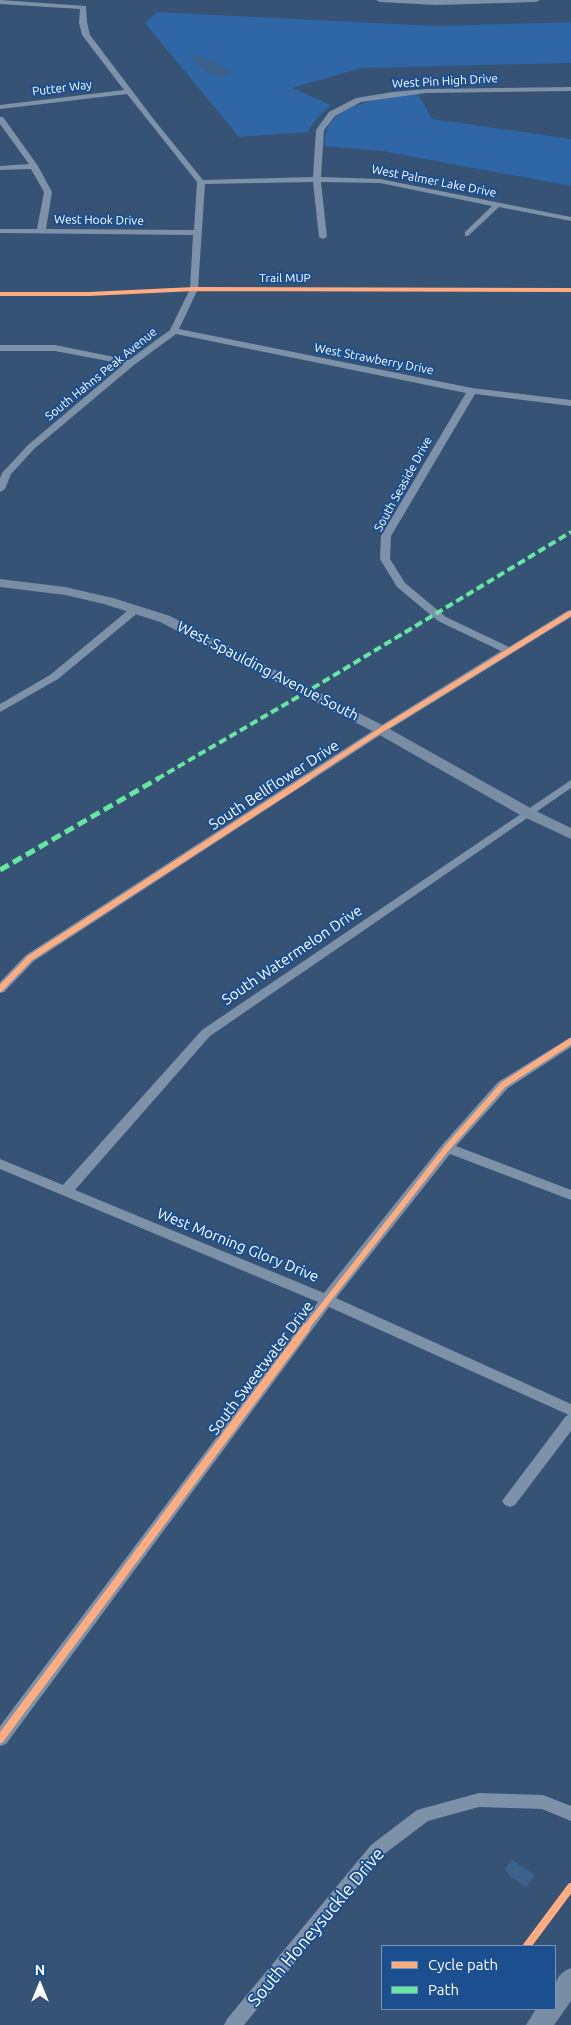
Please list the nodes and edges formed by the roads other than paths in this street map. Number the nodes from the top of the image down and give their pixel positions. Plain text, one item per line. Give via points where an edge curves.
1 (92, 0) edge
2 (380, 0) edge
3 (536, 0) edge
4 (0, 2) edge
5 (84, 7) junction
6 (571, 89) edge
7 (128, 92) junction
8 (0, 107) edge
9 (0, 119) edge
10 (34, 166) junction
11 (0, 168) edge
12 (317, 179) junction
13 (201, 182) junction
14 (496, 205) junction
15 (571, 219) edge
16 (0, 232) edge
17 (41, 232) junction
18 (199, 233) junction
19 (468, 234) dead end
20 (323, 237) dead end
21 (174, 331) junction
22 (0, 348) edge
23 (132, 362) junction
24 (472, 391) junction
25 (571, 403) edge
26 (0, 489) edge
27 (0, 583) edge
28 (136, 609) junction
29 (571, 613) edge
30 (509, 651) junction
31 (0, 709) edge
32 (381, 730) junction
33 (571, 783) edge
34 (528, 812) junction
35 (571, 834) edge
36 (0, 989) edge
37 (571, 1041) edge
38 (447, 1148) junction
39 (0, 1164) edge
40 (65, 1192) junction
41 (571, 1195) edge
42 (327, 1300) junction
43 (571, 1410) edge
44 (571, 1420) edge
45 (510, 1501) dead end
46 (0, 1739) edge
47 (571, 1814) edge
48 (571, 1980) edge
49 (556, 2002) edge
50 (550, 2010) edge
51 (233, 2025) edge
52 (539, 2025) edge

1 - 5 street
2 - 3 street
4 - 5 street
5 - 7 street via 86,35
6 - 12 street, West Pin High Drive via 426,91 359,100 332,114 320,130
7 - 8 street, Putter Way
7 - 13 street
9 - 10 street
10 - 11 street
10 - 17 street via 48,192
12 - 13 street, West Palmer Lake Drive
12 - 14 street, West Palmer Lake Drive via 380,181
12 - 20 street, West Pin High Drive
13 - 18 street, South Hahns Peak Avenue
14 - 15 street, West Palmer Lake Drive
14 - 19 street
16 - 17 street, West Hook Drive
17 - 18 street, West Hook Drive
18 - 21 street, South Hahns Peak Avenue via 194,290
21 - 23 street, South Hahns Peak Avenue
21 - 24 street, West Strawberry Drive
22 - 23 street via 55,348
23 - 26 street, South Hahns Peak Avenue via 31,447 7,474
24 - 25 street, West Strawberry Drive
24 - 30 street, South Seaside Drive via 386,536 385,559 402,585 442,619
27 - 28 street, West Spaulding Avenue South via 66,591
28 - 31 street via 54,677
28 - 32 street, West Spaulding Avenue South via 188,629
29 - 30 street, South Bellflower Drive
30 - 32 street, South Bellflower Drive
32 - 34 street, West Spaulding Avenue South
32 - 36 street, South Bellflower Drive via 30,958
33 - 34 street, South Watermelon Drive
34 - 35 street, West Spaulding Avenue South
34 - 40 street, South Watermelon Drive via 206,1033
37 - 38 street, South Sweetwater Drive via 503,1084
38 - 41 street
38 - 42 street, South Sweetwater Drive
39 - 40 street, West Morning Glory Drive
40 - 42 street, West Morning Glory Drive
42 - 43 street, West Morning Glory Drive
42 - 46 street, South Sweetwater Drive
44 - 45 street
47 - 51 street, South Honeysuckle Drive via 543,1802 479,1800 423,1815 377,1850
48 - 49 street
50 - 52 street

